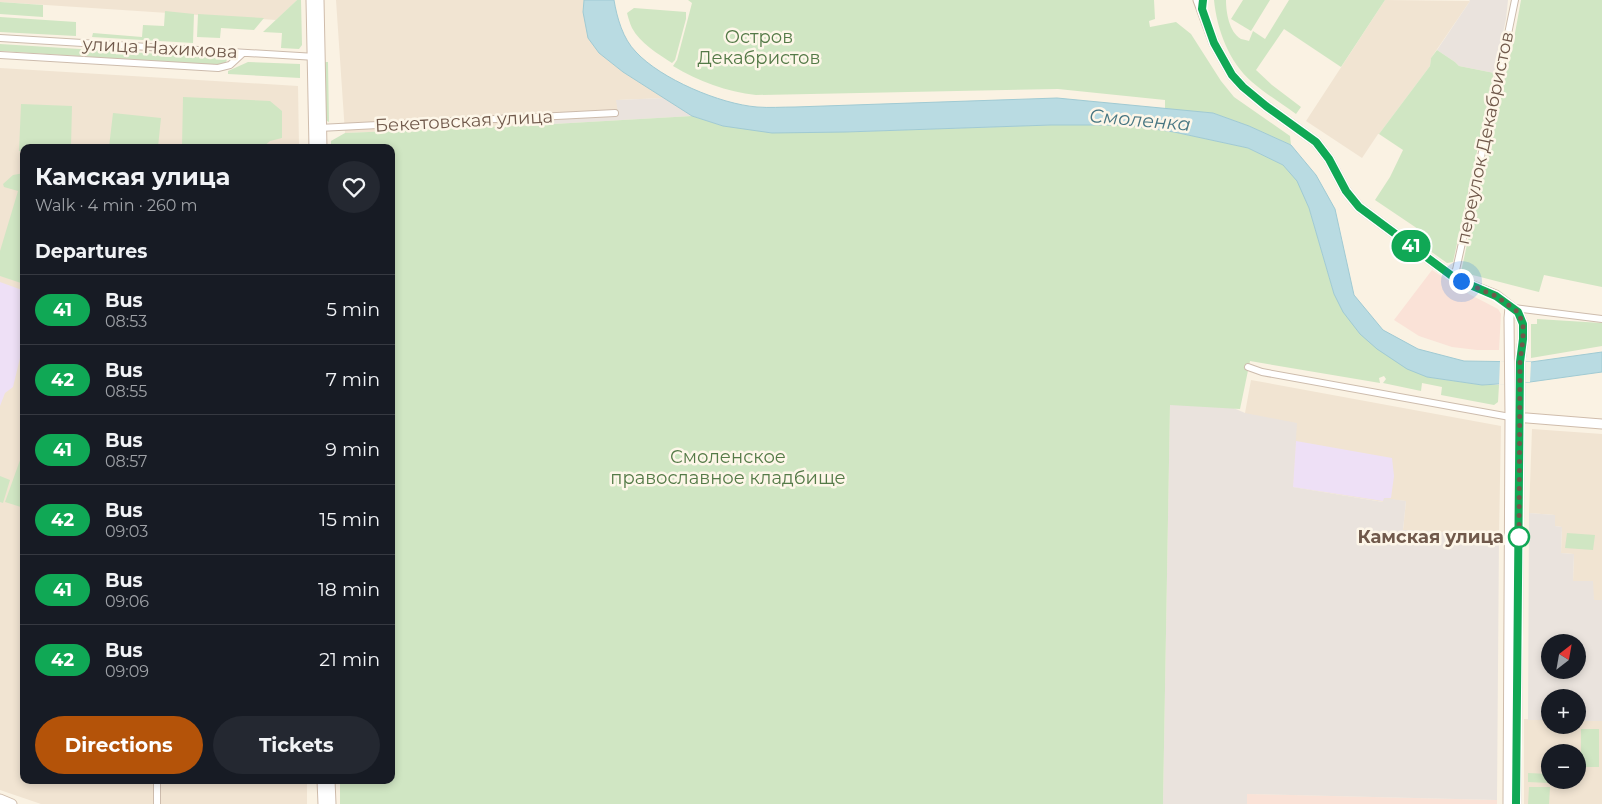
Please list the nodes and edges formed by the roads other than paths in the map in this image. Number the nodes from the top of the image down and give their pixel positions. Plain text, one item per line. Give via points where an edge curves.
1 (311, 0) edge
2 (319, 0) edge
3 (1198, 0) edge
4 (1514, 0) edge
5 (1202, 5) edge
6 (0, 38) edge
7 (243, 53) junction
8 (0, 55) edge
9 (316, 57) junction
10 (615, 113) dead end
11 (317, 128) junction
12 (315, 144) edge
13 (321, 144) edge
14 (1452, 276) junction
15 (1510, 307) junction
16 (1602, 319) edge
17 (1248, 367) dead end
18 (1515, 418) junction
19 (1602, 424) edge
20 (157, 784) edge
21 (322, 784) edge
22 (330, 784) edge
23 (0, 800) edge
24 (12, 804) edge
25 (157, 804) edge
26 (323, 804) edge
27 (331, 804) edge
28 (1508, 804) edge
29 (1516, 804) edge

1 - 9 main road
2 - 9 main road
3 - 5 main road
4 - 14 street, переулок Декабристов via 1456,270
5 - 14 main road via 1214,43 1232,75 1243,87 1316,142 1359,207
6 - 7 street, улица Нахимова
7 - 8 street via 230,65 218,68
7 - 9 street, улица Нахимова
9 - 11 main road
10 - 11 street, Бекетовская улица
11 - 12 main road
11 - 13 main road
14 - 15 main road via 1496,296
15 - 16 street
15 - 18 main road via 1509,384
15 - 18 main road via 1518,312 1523,324
17 - 18 street via 1269,374
18 - 19 main road
18 - 28 main road
18 - 29 main road
20 - 25 street
21 - 26 main road
22 - 27 main road
23 - 24 main road

